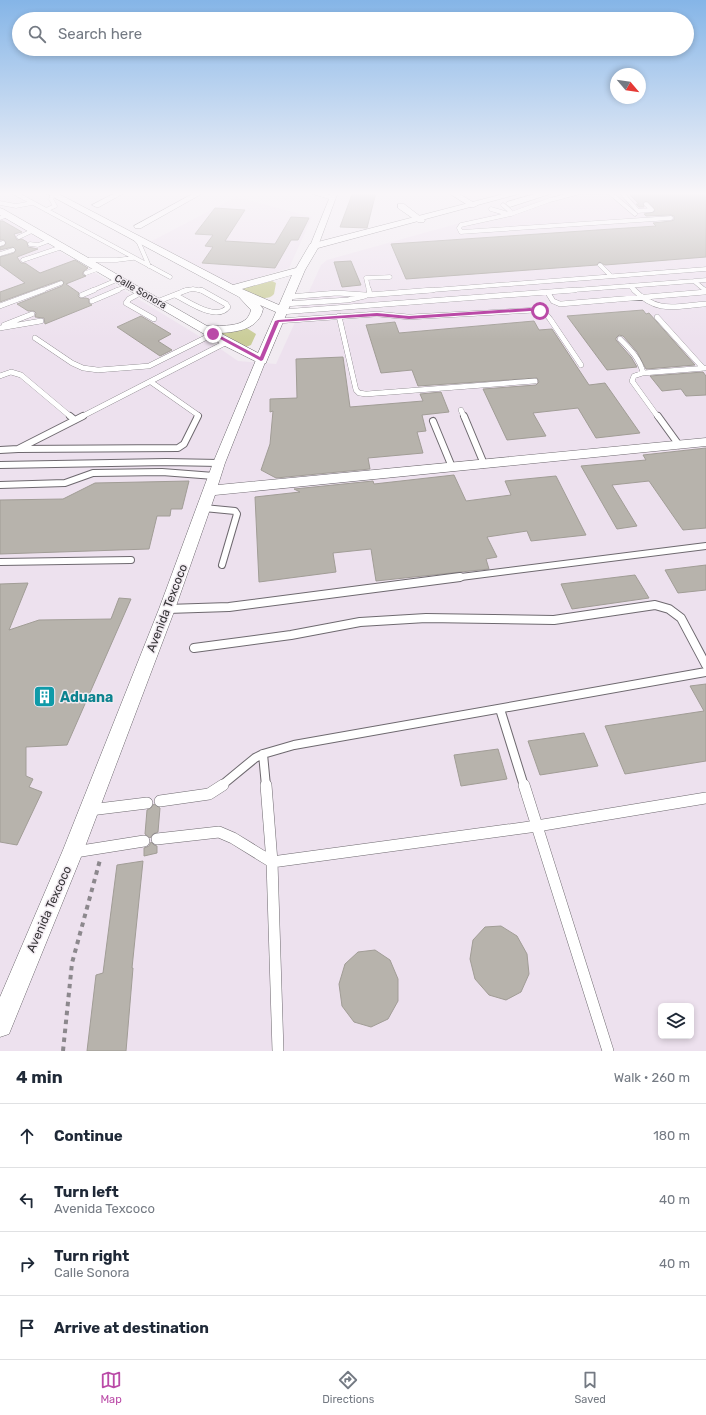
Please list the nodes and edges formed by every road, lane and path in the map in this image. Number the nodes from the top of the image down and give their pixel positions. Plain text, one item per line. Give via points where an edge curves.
1 (26, 241) edge
2 (48, 241) edge
3 (53, 241) edge
4 (102, 241) edge
5 (137, 241) edge
6 (142, 241) edge
7 (321, 241) edge
8 (349, 241) edge
9 (372, 241) edge
10 (62, 247) junction
11 (346, 248) dead end
12 (13, 250) dead end
13 (318, 250) junction
14 (0, 254) edge
15 (133, 258) junction
16 (23, 260) dead end
17 (85, 260) junction
18 (600, 265) dead end
19 (150, 266) junction
20 (100, 268) junction
21 (706, 268) edge
22 (300, 270) junction
23 (86, 273) dead end
24 (611, 276) junction
25 (170, 277) dead end
26 (390, 277) dead end
27 (119, 279) junction
28 (706, 280) edge
29 (694, 281) junction
30 (61, 283) dead end
31 (129, 285) junction
32 (630, 286) junction
33 (231, 289) junction
34 (706, 291) edge
35 (142, 292) junction
36 (548, 293) junction
37 (242, 294) junction
38 (82, 295) dead end
39 (175, 295) junction
40 (368, 295) junction
41 (641, 298) junction
42 (92, 301) dead end
43 (159, 301) junction
44 (706, 304) edge
45 (0, 306) edge
46 (282, 309) junction
47 (32, 314) dead end
48 (339, 316) junction
49 (657, 317) dead end
50 (154, 320) dead end
51 (41, 321) dead end
52 (0, 327) edge
53 (208, 331) junction
54 (35, 338) dead end
55 (620, 339) dead end
56 (227, 342) junction
57 (261, 360) junction
58 (581, 365) dead end
59 (705, 368) edge
60 (643, 373) junction
61 (0, 376) edge
62 (535, 381) dead end
63 (152, 382) junction
64 (461, 410) dead end
65 (75, 420) junction
66 (433, 421) dead end
67 (706, 442) edge
68 (679, 444) junction
69 (18, 449) junction
70 (0, 450) edge
71 (166, 462) junction
72 (96, 463) junction
73 (484, 464) junction
74 (0, 465) edge
75 (452, 468) junction
76 (216, 469) junction
77 (93, 472) junction
78 (162, 472) junction
79 (0, 485) edge
80 (208, 491) junction
81 (204, 508) junction
82 (706, 546) edge
83 (131, 560) dead end
84 (0, 562) edge
85 (222, 565) dead end
86 (167, 609) junction
87 (194, 648) dead end
88 (706, 665) edge
89 (706, 672) edge
90 (500, 708) junction
91 (263, 754) junction
92 (706, 798) edge
93 (160, 801) dead end
94 (147, 803) dead end
95 (88, 810) junction
96 (537, 826) junction
97 (157, 839) dead end
98 (144, 841) dead end
99 (103, 847) junction
100 (73, 852) junction
101 (272, 862) junction
102 (0, 1025) edge
103 (63, 1051) edge
104 (278, 1051) edge
105 (608, 1051) edge

1 - 2 lane via 31,244
3 - 10 street, Calle Sonora
4 - 15 lane
5 - 19 lane
6 - 33 street
7 - 13 street, Avenida Texcoco
8 - 13 street
9 - 11 street
10 - 16 lane
10 - 17 street, Calle Sonora
12 - 14 lane
13 - 22 street, Avenida Texcoco via 307,258
15 - 17 lane
15 - 19 lane
17 - 20 street, Calle Sonora
18 - 24 lane
19 - 25 lane
20 - 23 lane
20 - 27 street, Calle Sonora
21 - 24 lane
22 - 33 street
22 - 46 street, Avenida Texcoco
24 - 40 lane
26 - 40 lane via 366,278
27 - 31 street, Calle Sonora
27 - 38 lane
28 - 29 lane
29 - 32 lane
29 - 34 lane
30 - 45 lane
31 - 35 street, Calle Sonora
31 - 42 lane
32 - 36 lane
32 - 41 lane
33 - 37 street
34 - 41 lane
35 - 43 street, Calle Sonora
35 - 50 lane via 126,303
36 - 41 lane via 553,301 560,304
36 - 46 lane
37 - 46 street
37 - 53 street via 257,309 254,318 233,329
39 - 39 lane via 210,313 219,314 228,307 198,289
39 - 43 lane
40 - 46 lane
41 - 44 lane via 660,307
43 - 53 street, Calle Sonora
46 - 48 lane
46 - 57 street, Avenida Texcoco
47 - 52 lane
48 - 58 lane via 377,314 409,317 536,310 545,313 550,319
48 - 62 lane via 356,390 359,393
49 - 59 lane
51 - 52 lane via 24,326
53 - 54 lane via 149,366 98,370 72,363
53 - 56 street, Calle Sonora
55 - 60 lane via 639,361
56 - 57 street, Calle Sonora
56 - 63 lane
57 - 76 street, Avenida Texcoco
59 - 60 lane
60 - 68 lane via 634,376 632,381
61 - 65 lane via 11,372 21,374
63 - 65 lane
63 - 69 lane via 198,416 184,444 178,448
64 - 73 lane
65 - 69 lane
66 - 75 lane
67 - 68 street
68 - 73 street
69 - 70 lane
71 - 72 lane
71 - 76 lane
71 - 78 lane
72 - 74 lane
72 - 77 lane
73 - 75 street
75 - 80 street
76 - 78 lane
76 - 80 street, Avenida Texcoco
77 - 78 lane
77 - 79 lane via 65,483
80 - 81 street, Avenida Texcoco
81 - 85 lane via 235,511 237,514
81 - 86 street, Avenida Texcoco
82 - 86 lane via 229,607
83 - 84 lane
86 - 95 street, Avenida Texcoco
87 - 88 lane via 291,635 360,622 426,618 554,620 655,605 669,609 681,618
89 - 90 lane
90 - 91 lane via 294,745
90 - 96 lane
91 - 93 lane via 217,790 208,794
91 - 101 lane
92 - 96 lane
94 - 95 lane
95 - 100 street, Avenida Texcoco
96 - 101 lane
96 - 105 lane
97 - 101 lane via 219,832 238,839 261,858
98 - 99 lane
99 - 100 lane
99 - 103 path via 72,963
100 - 102 street, Avenida Texcoco
101 - 104 lane

